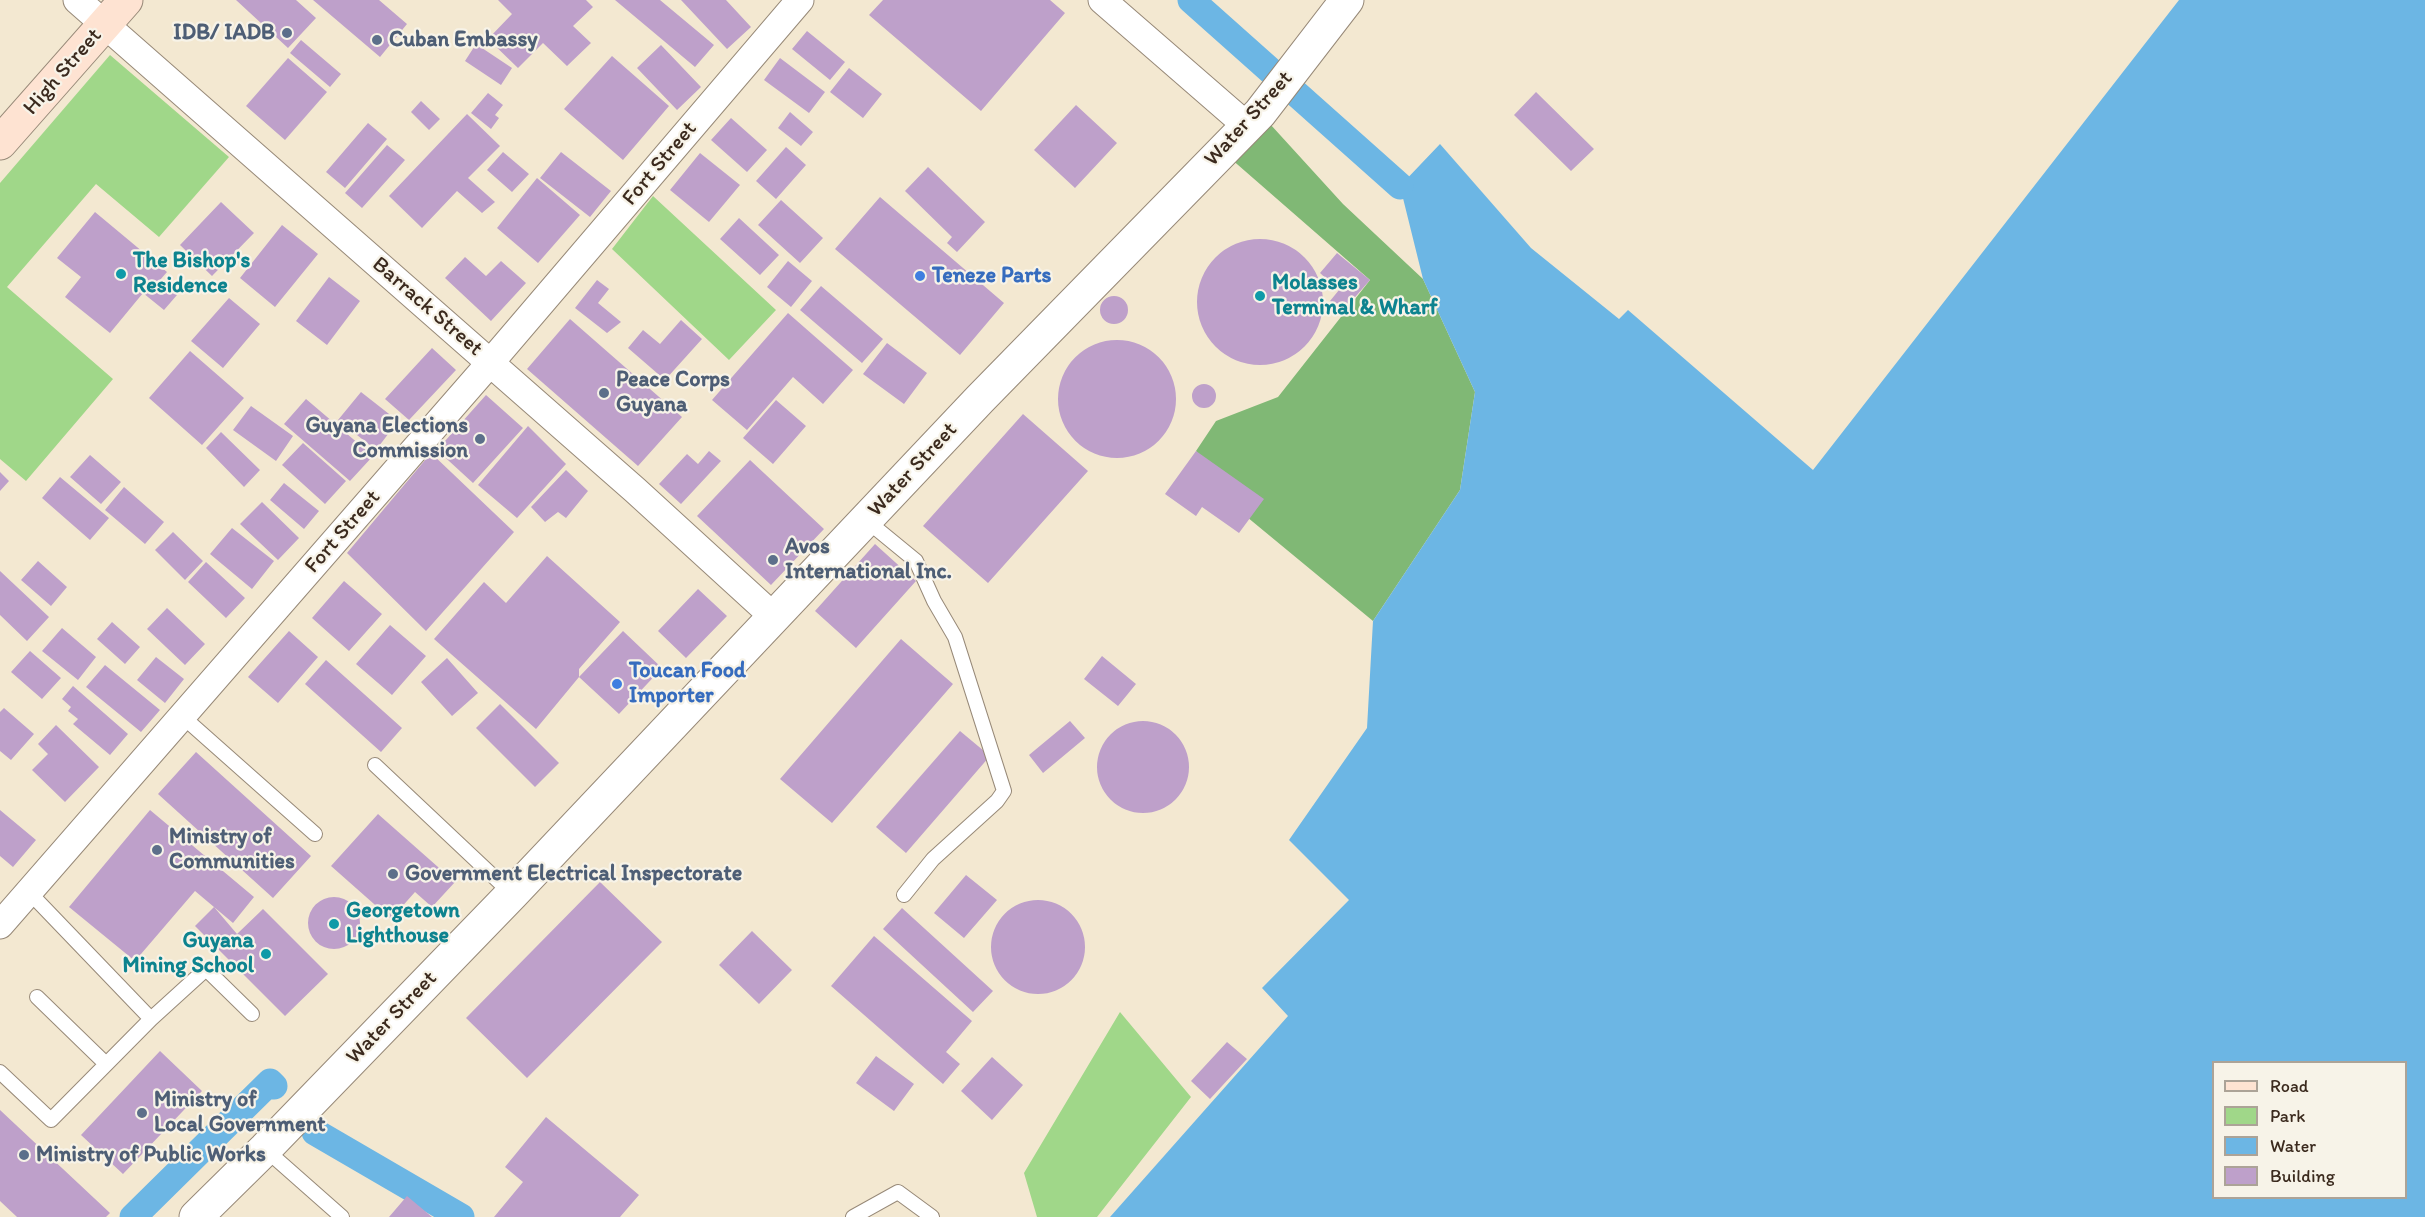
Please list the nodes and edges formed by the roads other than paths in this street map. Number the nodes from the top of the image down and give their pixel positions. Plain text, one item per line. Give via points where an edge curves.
1 (77, 0) edge
2 (126, 0) edge
3 (800, 0) edge
4 (1102, 0) edge
5 (1347, 0) edge
6 (104, 25) junction
7 (1254, 119) junction
8 (0, 143) edge
9 (490, 363) junction
10 (866, 520) junction
11 (774, 617) junction
12 (182, 716) junction
13 (375, 765) dead end
14 (315, 834) dead end
15 (28, 892) junction
16 (512, 894) junction
17 (904, 895) dead end
18 (0, 925) edge
19 (37, 997) dead end
20 (252, 1014) dead end
21 (151, 1019) junction
22 (106, 1064) junction
23 (0, 1072) edge
24 (265, 1149) junction
25 (195, 1217) edge
26 (342, 1217) edge
27 (854, 1217) edge
28 (932, 1217) edge

1 - 6 street, Barrack Street
2 - 6 main road, High Street
3 - 9 street, Fort Street
4 - 7 street
5 - 7 street, Water Street
6 - 8 main road, High Street
6 - 9 street, Barrack Street
7 - 10 street, Water Street
9 - 11 street, Barrack Street
9 - 12 street, Fort Street
10 - 11 street, Water Street
10 - 17 lane via 916,561 955,637 1004,791 933,859
11 - 16 street, Water Street
12 - 14 lane
12 - 15 street, Fort Street
13 - 16 lane
15 - 18 street, Fort Street
15 - 21 lane
16 - 24 street, Water Street
19 - 22 lane
20 - 21 lane via 206,969
21 - 22 lane
22 - 23 lane via 51,1120
24 - 25 street, Water Street
24 - 26 lane
27 - 28 lane via 898,1192

